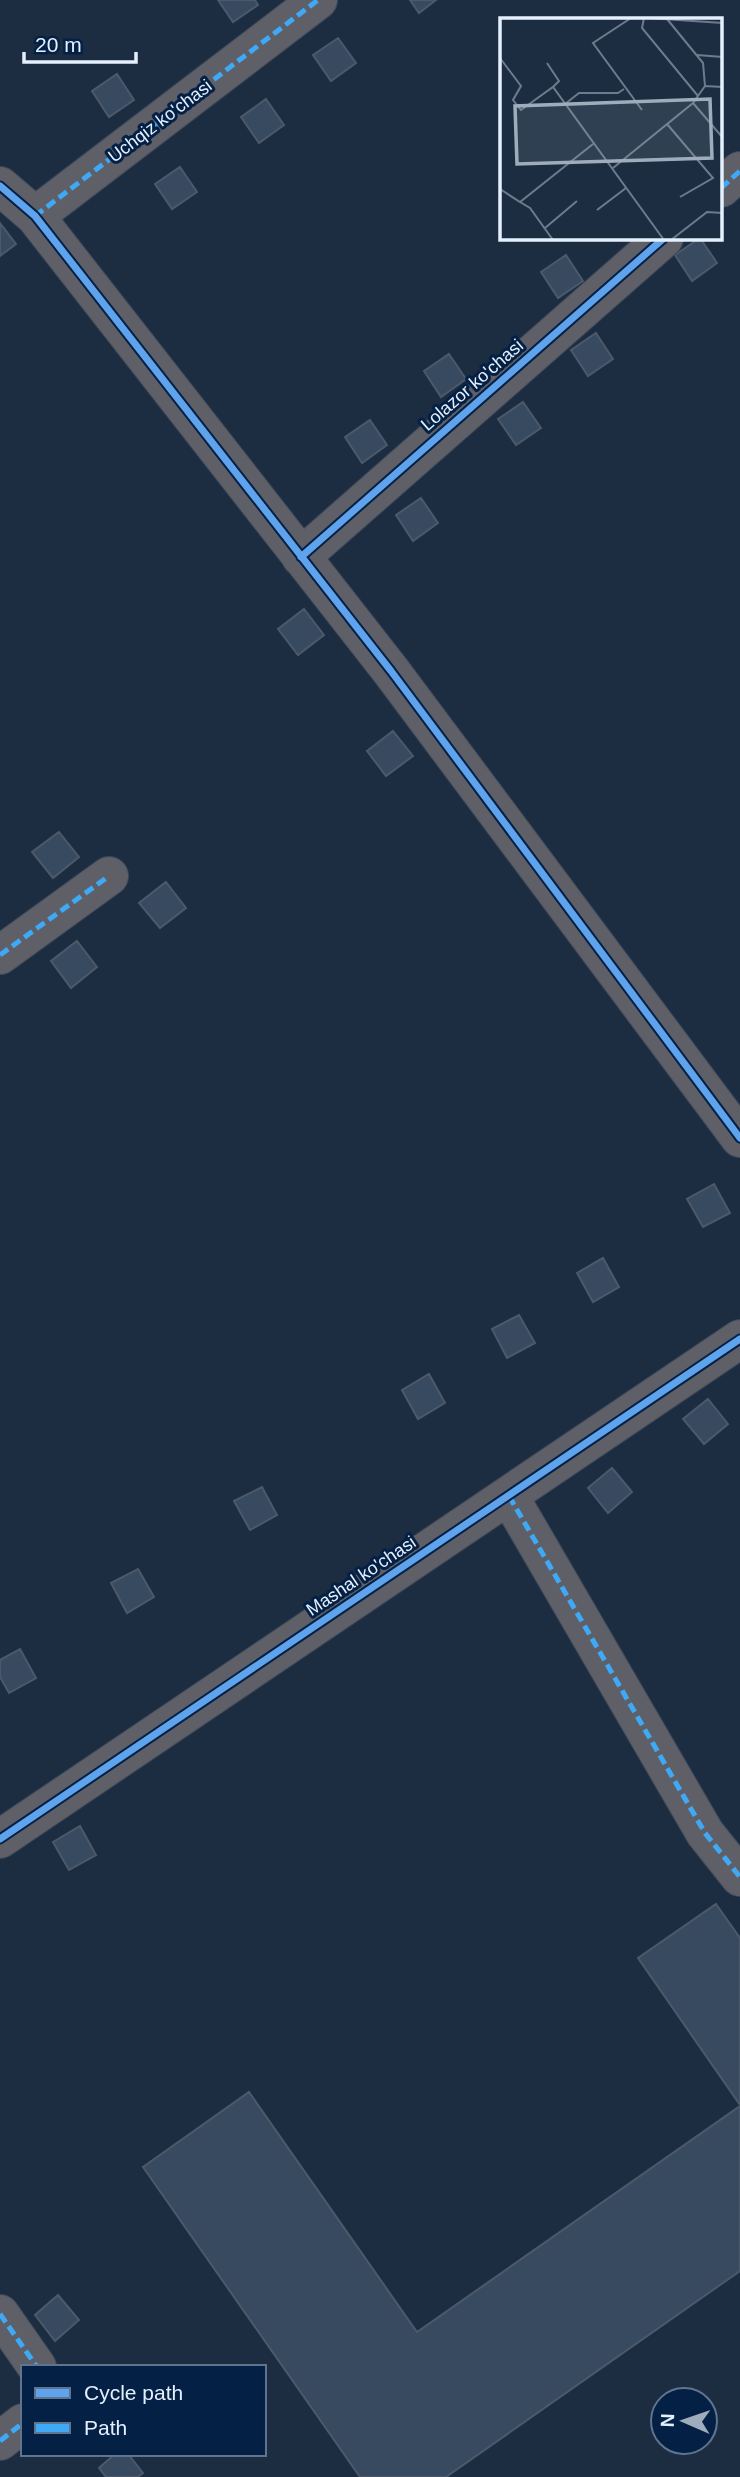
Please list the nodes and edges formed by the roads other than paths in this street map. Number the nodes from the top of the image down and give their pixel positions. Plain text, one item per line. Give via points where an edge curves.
1 (317, 0) edge
2 (740, 171) edge
3 (0, 186) edge
4 (722, 187) edge
5 (35, 216) junction
6 (662, 240) edge
7 (301, 556) junction
8 (108, 876) dead end
9 (0, 955) edge
10 (740, 1138) edge
11 (740, 1339) edge
12 (509, 1496) junction
13 (0, 1839) edge
14 (740, 1877) edge
15 (0, 2314) edge
16 (36, 2365) edge
17 (21, 2425) edge
18 (0, 2441) edge

1 - 5 street, Uchqiz ko'chasi
2 - 4 street
3 - 5 street
5 - 7 street
6 - 7 street, Lolazor ko'chasi
7 - 10 street
8 - 9 street
11 - 12 street, Mashal ko'chasi
12 - 13 street, Mashal ko'chasi
12 - 14 street via 705,1833
15 - 16 street
17 - 18 street

